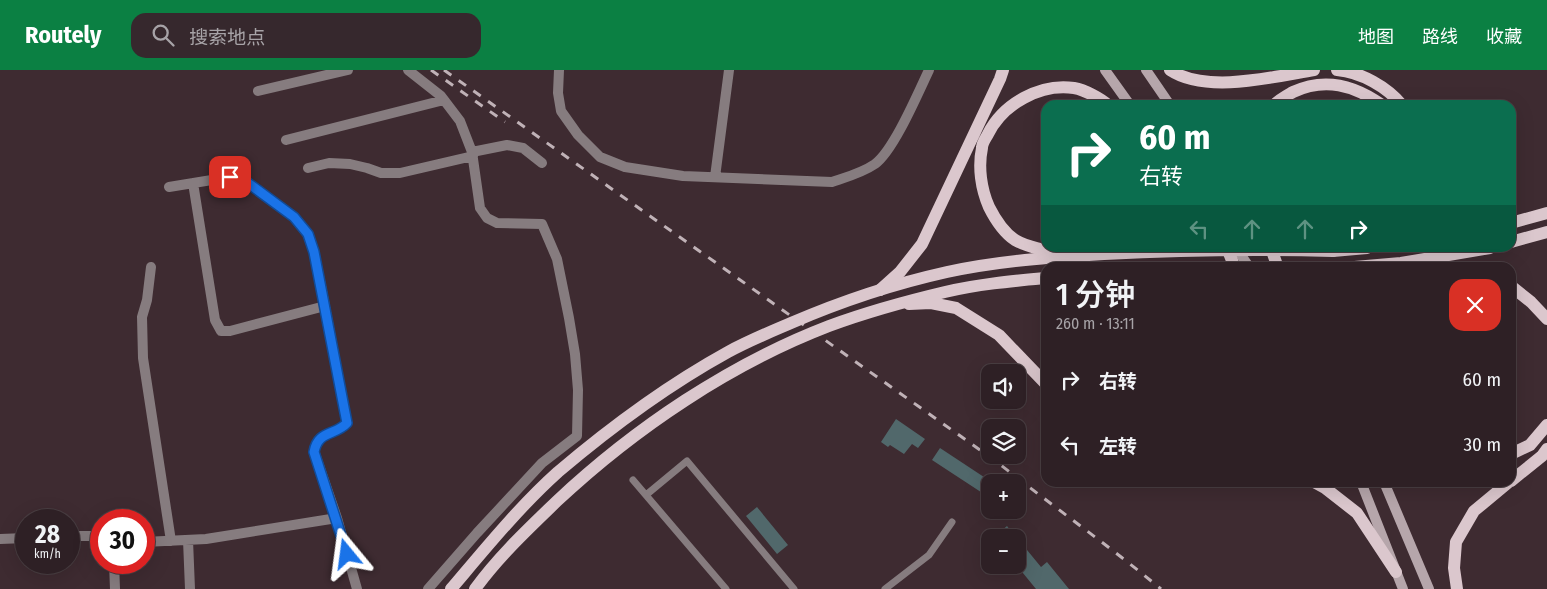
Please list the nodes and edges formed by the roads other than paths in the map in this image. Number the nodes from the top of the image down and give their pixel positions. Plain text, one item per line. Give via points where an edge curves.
1 (348, 70) edge
2 (408, 70) edge
3 (559, 70) edge
4 (729, 70) edge
5 (929, 70) edge
6 (1003, 70) edge
7 (1105, 70) edge
8 (1146, 70) edge
9 (1170, 70) edge
10 (1314, 70) edge
11 (1337, 70) edge
12 (258, 91) dead end
13 (444, 100) junction
14 (1099, 100) edge
15 (1126, 100) edge
16 (1167, 100) edge
17 (1279, 100) edge
18 (1373, 100) edge
19 (1398, 100) edge
20 (286, 140) dead end
21 (472, 154) junction
22 (542, 162) dead end
23 (308, 168) dead end
24 (715, 177) junction
25 (193, 183) junction
26 (169, 187) dead end
27 (1547, 213) edge
28 (1516, 214) edge
29 (1516, 222) edge
30 (1547, 232) edge
31 (1516, 241) edge
32 (1041, 248) edge
33 (1065, 252) edge
34 (1134, 252) edge
35 (1467, 252) edge
36 (1084, 255) junction
37 (1404, 262) edge
38 (151, 267) dead end
39 (1041, 278) edge
40 (880, 290) junction
41 (1516, 290) edge
42 (899, 305) junction
43 (325, 306) junction
44 (1547, 319) edge
45 (1041, 379) edge
46 (1547, 425) edge
47 (1547, 449) edge
48 (1516, 452) edge
49 (1516, 477) edge
50 (633, 480) dead end
51 (1323, 487) edge
52 (1363, 487) edge
53 (1386, 487) edge
54 (1504, 487) edge
55 (646, 495) junction
56 (337, 518) junction
57 (952, 522) dead end
58 (15, 538) edge
59 (0, 539) edge
60 (188, 540) junction
61 (171, 541) junction
62 (155, 542) edge
63 (1396, 572) junction
64 (115, 574) edge
65 (116, 589) edge
66 (190, 589) edge
67 (358, 589) edge
68 (428, 589) edge
69 (451, 589) edge
70 (475, 589) edge
71 (726, 589) edge
72 (794, 589) edge
73 (885, 589) edge
74 (1403, 589) edge
75 (1429, 589) edge
76 (1458, 589) edge

1 - 12 street
2 - 13 street
3 - 24 street via 558,93 562,111 578,135 600,157 625,167 683,176
4 - 24 street
5 - 24 street via 890,148 876,163 853,176 832,182
6 - 40 main road via 922,244 900,272
7 - 15 main road
8 - 16 main road
9 - 10 main road via 1194,80 1220,84
11 - 19 main road via 1350,71
13 - 20 street
13 - 21 street via 460,121
14 - 32 main road, bridge via 1075,88 1038,92 1007,109 992,126 982,146 980,172 984,196 997,222 1015,240
17 - 18 main road via 1306,86 1327,83 1349,87
21 - 22 street via 507,145 523,148
21 - 23 street via 400,173 381,173 350,164 329,163
21 - 68 street via 480,208 487,218 497,223 542,224 557,259 575,354 577,436 542,463
25 - 26 street
25 - 43 street via 230,177 248,183 294,217 308,234
25 - 43 street via 216,320 221,331
27 - 28 main road
27 - 29 main road
30 - 31 main road
33 - 36 main road, bridge
34 - 36 main road, bridge
35 - 37 main road
36 - 40 main road, bridge via 985,265
38 - 61 street via 142,318 143,358
39 - 42 main road, bridge via 985,284
40 - 69 main road, bridge via 820,311 729,351 636,410 557,473 506,524
41 - 44 main road
42 - 45 main road, bridge via 932,303 956,308 999,335
42 - 70 main road, bridge via 830,326 774,350 702,390 633,436 576,483 517,539
43 - 56 street via 347,423 323,435 314,452
46 - 48 main road via 1530,445
47 - 49 main road
50 - 55 lane
51 - 63 main road via 1357,514
52 - 63 main road
53 - 75 main road
54 - 76 main road via 1474,510 1456,542 1454,568
55 - 71 lane
55 - 72 lane via 687,461
56 - 60 street
56 - 67 street
57 - 73 lane via 929,555
58 - 59 street
60 - 61 street
60 - 66 street
61 - 62 street
63 - 74 main road
64 - 65 street

